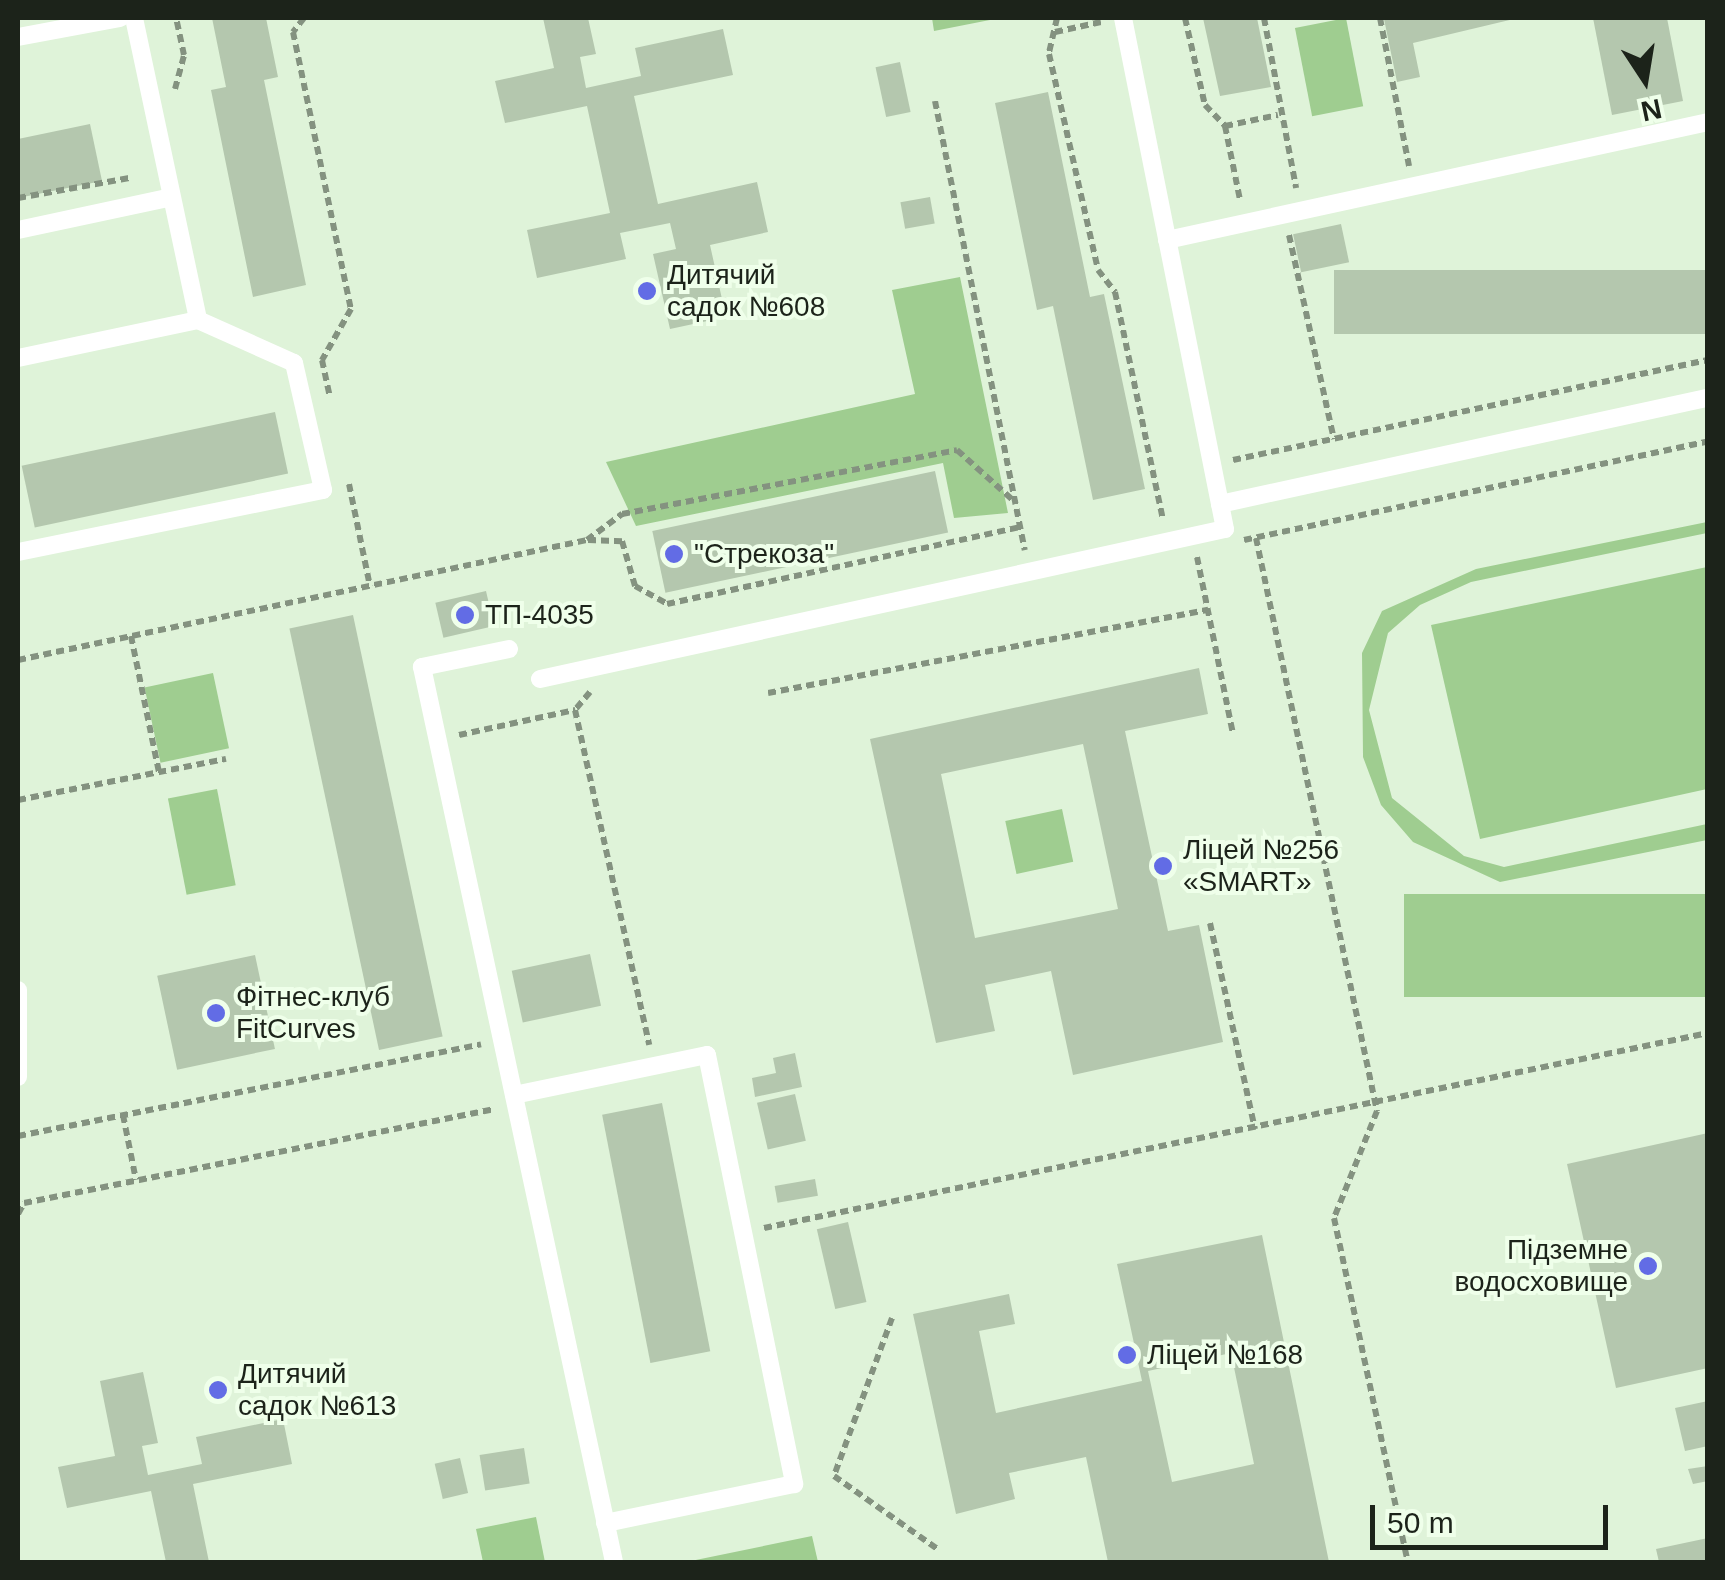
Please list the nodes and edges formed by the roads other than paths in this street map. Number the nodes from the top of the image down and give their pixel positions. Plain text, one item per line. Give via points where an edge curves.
1 (120, 18) edge
2 (134, 18) edge
3 (1122, 18) edge
4 (18, 37) edge
5 (1708, 122) edge
6 (172, 197) junction
7 (18, 230) edge
8 (1167, 240) junction
9 (198, 320) junction
10 (18, 358) edge
11 (1708, 398) edge
12 (1220, 504) junction
13 (18, 552) edge
14 (509, 649) dead end
15 (540, 679) dead end
16 (18, 990) edge
17 (18, 1077) edge
18 (515, 1100) junction
19 (606, 1522) junction
20 (614, 1562) edge

1 - 4 lane
2 - 6 lane
3 - 8 lane
5 - 8 lane
6 - 7 lane
6 - 9 lane
8 - 12 lane
9 - 10 lane
9 - 13 lane via 294,364 323,490
11 - 12 lane
12 - 15 lane via 1224,530
14 - 18 lane via 422,667
16 - 17 lane
18 - 19 lane
18 - 19 lane via 707,1055 794,1484
19 - 20 lane

